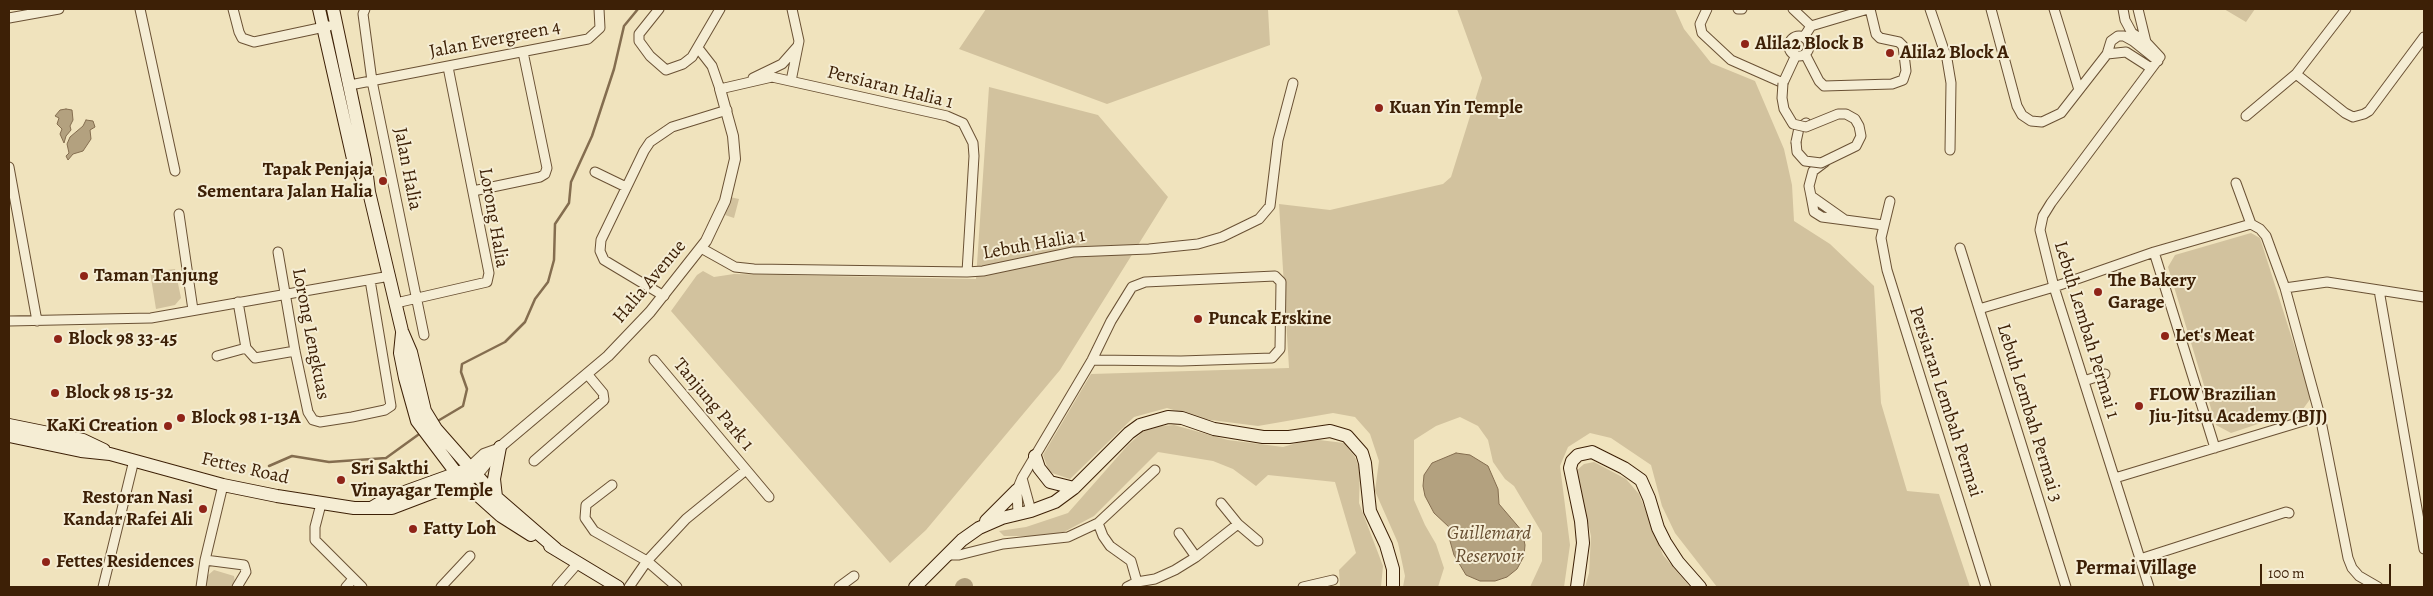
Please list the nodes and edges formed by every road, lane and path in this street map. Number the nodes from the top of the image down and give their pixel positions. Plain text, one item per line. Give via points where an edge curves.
1 (60, 9) edge
2 (140, 9) edge
3 (320, 9) edge
4 (333, 9) edge
5 (364, 9) edge
6 (599, 9) edge
7 (659, 9) edge
8 (720, 9) edge
9 (792, 9) edge
10 (1707, 9) edge
11 (1793, 9) edge
12 (1869, 9) edge
13 (1930, 9) edge
14 (1991, 9) edge
15 (2054, 9) edge
16 (2123, 9) edge
17 (2138, 9) edge
18 (2346, 9) edge
19 (234, 13) edge
20 (9, 18) edge
21 (330, 25) junction
22 (1811, 26) junction
23 (1804, 37) junction
24 (2424, 37) edge
25 (2146, 42) junction
26 (799, 46) junction
27 (698, 48) junction
28 (330, 52) junction
29 (523, 52) junction
30 (2107, 54) junction
31 (1800, 55) junction
32 (2158, 61) junction
33 (448, 67) junction
34 (2151, 68) junction
35 (2296, 74) junction
36 (372, 81) junction
37 (791, 81) junction
38 (747, 82) junction
39 (1293, 83) dead end
40 (1783, 84) junction
41 (350, 85) junction
42 (720, 88) junction
43 (2079, 90) junction
44 (726, 110) junction
45 (2246, 116) dead end
46 (348, 136) junction
47 (1950, 150) dead end
48 (9, 167) edge
49 (176, 171) dead end
50 (595, 172) dead end
51 (2236, 183) dead end
52 (626, 187) junction
53 (473, 191) junction
54 (369, 192) junction
55 (1890, 200) dead end
56 (179, 214) dead end
57 (1882, 224) junction
58 (2251, 224) junction
59 (701, 248) junction
60 (1960, 248) dead end
61 (278, 252) dead end
62 (2154, 252) junction
63 (967, 272) junction
64 (390, 276) junction
65 (370, 280) junction
66 (2054, 287) junction
67 (2285, 288) junction
68 (2378, 290) junction
69 (286, 294) junction
70 (664, 296) junction
71 (2424, 297) edge
72 (417, 298) junction
73 (238, 302) junction
74 (396, 303) junction
75 (1979, 309) junction
76 (193, 310) junction
77 (9, 321) edge
78 (36, 321) junction
79 (424, 335) dead end
80 (246, 348) junction
81 (295, 351) junction
82 (217, 356) dead end
83 (654, 360) dead end
84 (1092, 360) junction
85 (2105, 374) dead end
86 (588, 375) junction
87 (2084, 381) junction
88 (2320, 416) junction
89 (9, 425) edge
90 (429, 428) junction
91 (9, 436) edge
92 (499, 448) junction
93 (2215, 448) junction
94 (110, 454) junction
95 (1035, 456) junction
96 (134, 460) junction
97 (534, 461) dead end
98 (746, 470) junction
99 (1155, 470) dead end
100 (472, 472) junction
101 (460, 478) junction
102 (2114, 478) junction
103 (223, 484) junction
104 (612, 484) dead end
105 (1019, 484) junction
106 (1074, 488) junction
107 (496, 497) junction
108 (769, 498) dead end
109 (1221, 503) dead end
110 (321, 504) junction
111 (1031, 511) junction
112 (2289, 513) dead end
113 (1018, 514) junction
114 (1098, 523) junction
115 (1238, 524) junction
116 (979, 528) junction
117 (1179, 532) dead end
118 (1258, 541) dead end
119 (556, 549) junction
120 (2424, 549) edge
121 (946, 555) junction
122 (470, 556) dead end
123 (1196, 557) junction
124 (2140, 559) junction
125 (205, 560) junction
126 (647, 561) junction
127 (578, 564) junction
128 (854, 576) dead end
129 (353, 579) junction
130 (1333, 580) dead end
131 (1137, 582) junction
132 (103, 587) edge
133 (201, 587) edge
134 (237, 587) edge
135 (346, 587) edge
136 (362, 587) edge
137 (441, 587) edge
138 (557, 587) edge
139 (618, 587) edge
140 (629, 587) edge
141 (677, 587) edge
142 (839, 587) edge
143 (915, 587) edge
144 (1127, 587) edge
145 (1303, 587) edge
146 (1393, 587) edge
147 (1577, 587) edge
148 (1700, 587) edge
149 (1986, 587) edge
150 (2066, 587) edge
151 (2148, 587) edge
152 (2378, 587) edge

1 - 20 street
2 - 49 street
3 - 21 main road
4 - 21 main road
5 - 36 street, Jalan Halia via 362,14
6 - 29 street, Jalan Evergreen 4 via 601,24 593,36
7 - 27 street via 640,34 639,41 650,56 666,70 683,64
8 - 27 street
9 - 26 street
10 - 40 street via 1700,24 1709,41 1731,60
11 - 22 street
12 - 22 street
12 - 31 street via 1876,34 1903,46 1906,71 1903,80 1892,84 1824,86
13 - 47 street via 1951,82
14 - 43 street via 2022,115 2031,121 2053,119
15 - 43 street
16 - 25 street via 2132,33
17 - 25 street
18 - 35 street
19 - 21 street via 242,38 254,42
21 - 28 main road
21 - 41 main road
22 - 23 street
23 - 31 street via 1810,45
23 - 31 street via 1797,36 1790,42 1789,48
24 - 35 street via 2369,110 2353,116
25 - 32 street via 2159,54
26 - 37 street
26 - 38 street via 782,64
27 - 42 street via 712,66
28 - 41 main road via 337,58 342,80
28 - 46 main road
29 - 33 street, Jalan Evergreen 4
29 - 53 street via 547,168 545,174
30 - 32 street via 2111,42 2118,36 2124,36
30 - 34 street via 2126,52
30 - 43 street
31 - 40 street
32 - 34 street, Lebuh Lembah Permai 1
33 - 36 street, Jalan Evergreen 4
33 - 53 street, Lorong Halia
34 - 66 street, Lebuh Lembah Permai 1 via 2043,216 2040,230
35 - 45 street
36 - 41 street, Jalan Evergreen 4
36 - 72 street, Jalan Halia
37 - 38 street, Persiaran Halia 1 via 772,77
37 - 63 street, Persiaran Halia 1 via 947,116 962,123 973,143 974,156
38 - 42 street, Persiaran Halia 1
39 - 63 street, Lebuh Halia 1 via 1278,140 1270,206 1259,219 1222,237 1198,244 1073,252
40 - 57 street, bridge via 1784,108 1793,124 1806,127 1846,114 1855,119 1859,126 1861,136 1856,146 1821,163 1804,161 1797,152 1796,142 1799,128 1805,124 1845,112 1857,119 1862,134 1858,145 1813,170 1810,186 1814,212 1822,217
41 - 46 main road via 344,93 350,119
41 - 54 main road
42 - 44 street, Halia Avenue
44 - 52 street via 657,135 644,151
44 - 59 street, Halia Avenue via 735,148 732,179 722,210
46 - 54 main road via 353,159
48 - 78 street
50 - 52 street
51 - 58 street
52 - 70 street via 602,240 601,256 607,264
53 - 72 street, Lorong Halia via 488,282
54 - 64 main road
55 - 57 street, Persiaran Lembah Permai
56 - 76 street
57 - 149 street, Persiaran Lembah Permai via 1886,270
58 - 62 street
58 - 67 street via 2266,236
59 - 63 street, Lebuh Halia 1 via 735,267 754,269
59 - 70 street, Halia Avenue
60 - 75 street, Lebuh Lembah Permai 3
61 - 69 street, Lorong Lengkuas
62 - 66 street
62 - 93 street
64 - 65 street
64 - 74 main road
65 - 69 street
65 - 81 street, Lorong Lengkuas via 391,406 385,410 320,422 312,420
66 - 75 street
66 - 87 street, Lebuh Lembah Permai 1
67 - 68 street via 2327,282
67 - 88 street
68 - 71 street
68 - 120 street
69 - 73 street
69 - 81 street, Lorong Lengkuas
70 - 86 street, Halia Avenue
72 - 74 street, Lorong Halia
72 - 79 street, Jalan Halia
73 - 76 street
73 - 80 street
74 - 90 main road via 402,331 400,353 413,413
75 - 150 street, Lebuh Lembah Permai 3
76 - 78 street via 151,318
77 - 78 street
80 - 81 street via 255,358
80 - 82 street
83 - 98 street, Tanjung Park 1
84 - 84 street via 1132,287 1145,282 1275,276 1281,282 1280,349 1272,358
84 - 95 street
85 - 87 street
86 - 92 street, Halia Avenue
86 - 97 street via 603,393 604,400
87 - 102 street, Lebuh Lembah Permai 1
88 - 93 street
88 - 152 street via 2348,558 2359,576
89 - 94 main road, Fettes Road via 83,440
90 - 100 main road
90 - 101 main road
91 - 94 main road, Fettes Road via 81,452
92 - 100 street, Halia Avenue via 484,454
92 - 107 main road via 494,479
93 - 102 street
94 - 96 main road, Fettes Road
95 - 105 street
95 - 106 main road via 1038,468 1050,482
96 - 103 main road, Fettes Road
96 - 132 street
98 - 108 street, Tanjung Park 1
98 - 126 street, Tanjung Park 1 via 686,519
99 - 114 street
100 - 101 main road, Fettes Road
100 - 107 main road
101 - 110 main road, Fettes Road via 392,508
101 - 119 main road via 501,516
102 - 124 street, Lebuh Lembah Permai 1
103 - 110 main road, Fettes Road
103 - 125 street
104 - 126 street via 586,505 585,518 594,531
105 - 111 street
105 - 113 street
105 - 116 main road
106 - 111 main road via 1055,502
106 - 146 main road via 1129,433 1155,419 1182,418 1263,437 1288,437 1316,431 1340,432 1362,453 1370,511 1386,544
107 - 119 main road
109 - 115 street
110 - 129 street via 315,527 316,540
111 - 113 main road
112 - 124 street
113 - 116 main road
114 - 121 street via 1068,536
114 - 131 street via 1110,546 1131,561
115 - 118 street
115 - 123 street
116 - 121 main road
117 - 123 street
119 - 127 main road
121 - 143 main road
122 - 137 street
123 - 131 street via 1156,579
124 - 151 street, Lebuh Lembah Permai 1
125 - 133 street
125 - 134 street via 244,565 246,572
126 - 140 street, Tanjung Park 1
126 - 141 street
127 - 138 street
127 - 139 main road
128 - 142 street
129 - 135 street
129 - 136 street
130 - 145 street
131 - 144 street
147 - 148 main road via 1584,542 1570,468 1578,455 1592,452 1641,480 1665,542

